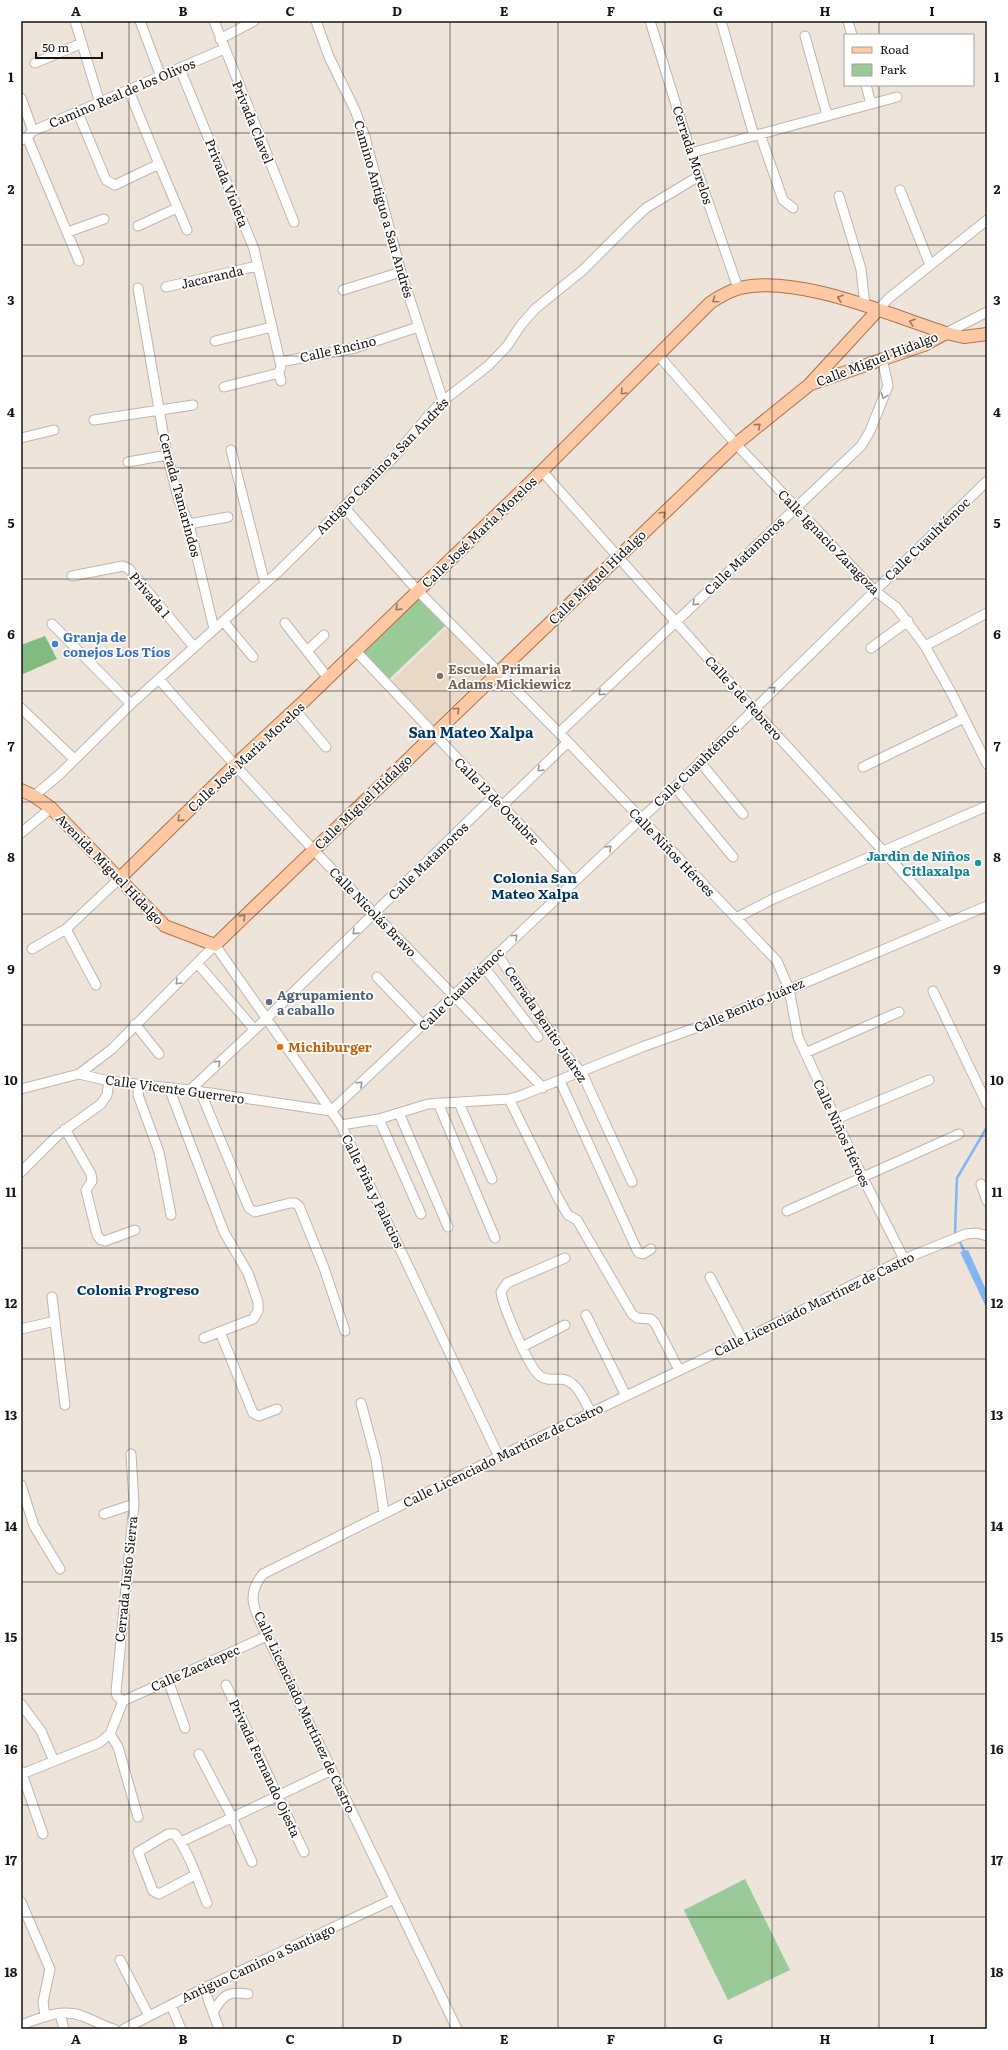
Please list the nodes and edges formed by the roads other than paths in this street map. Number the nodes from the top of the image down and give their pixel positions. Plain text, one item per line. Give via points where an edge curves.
1 (75, 21) edge
2 (140, 21) edge
3 (214, 21) edge
4 (254, 21) edge
5 (316, 21) edge
6 (650, 21) edge
7 (721, 21) edge
8 (848, 21) edge
9 (852, 34) edge
10 (805, 36) dead end
11 (220, 39) junction
12 (82, 43) junction
13 (224, 49) junction
14 (35, 63) dead end
15 (180, 69) junction
16 (161, 77) junction
17 (866, 86) edge
18 (129, 91) junction
19 (21, 98) edge
20 (897, 98) dead end
21 (100, 103) junction
22 (871, 104) junction
23 (78, 113) junction
24 (827, 115) junction
25 (757, 135) junction
26 (27, 136) edge
27 (691, 153) junction
28 (159, 164) junction
29 (699, 176) junction
30 (900, 190) dead end
31 (839, 196) dead end
32 (177, 208) junction
33 (793, 208) dead end
34 (104, 219) dead end
35 (987, 220) edge
36 (294, 222) dead end
37 (138, 226) dead end
38 (187, 230) dead end
39 (68, 232) junction
40 (78, 261) dead end
41 (930, 265) junction
42 (257, 266) junction
43 (402, 272) junction
44 (138, 288) dead end
45 (166, 288) dead end
46 (738, 288) junction
47 (343, 290) dead end
48 (865, 306) junction
49 (877, 311) junction
50 (987, 312) edge
51 (272, 327) junction
52 (418, 327) junction
53 (946, 333) junction
54 (987, 334) edge
55 (215, 341) dead end
56 (659, 356) junction
57 (882, 358) junction
58 (280, 362) junction
59 (808, 385) junction
60 (224, 387) dead end
61 (443, 401) junction
62 (193, 405) dead end
63 (158, 410) junction
64 (94, 420) dead end
65 (54, 430) dead end
66 (21, 438) edge
67 (736, 444) junction
68 (231, 450) dead end
69 (167, 455) junction
70 (128, 462) dead end
71 (542, 471) junction
72 (987, 481) edge
73 (344, 507) junction
74 (796, 507) junction
75 (228, 517) dead end
76 (189, 524) junction
77 (618, 557) junction
78 (72, 576) dead end
79 (265, 584) junction
80 (417, 590) junction
81 (874, 590) junction
82 (987, 613) edge
83 (676, 621) junction
84 (908, 621) junction
85 (224, 622) junction
86 (285, 623) dead end
87 (52, 624) dead end
88 (214, 629) junction
89 (324, 635) dead end
90 (924, 646) junction
91 (194, 647) junction
92 (871, 648) dead end
93 (355, 650) junction
94 (307, 651) junction
95 (253, 657) dead end
96 (498, 671) junction
97 (328, 678) junction
98 (159, 679) junction
99 (131, 704) junction
100 (21, 708) edge
101 (753, 709) junction
102 (295, 710) junction
103 (964, 718) junction
104 (559, 733) junction
105 (433, 734) junction
106 (568, 742) junction
107 (326, 748) dead end
108 (74, 759) junction
109 (700, 762) junction
110 (987, 764) edge
111 (234, 766) junction
112 (864, 767) dead end
113 (675, 787) junction
114 (21, 790) edge
115 (34, 796) junction
116 (493, 797) junction
117 (502, 806) junction
118 (987, 806) edge
119 (51, 808) junction
120 (743, 814) dead end
121 (640, 818) junction
122 (21, 833) edge
123 (884, 850) junction
124 (313, 851) junction
125 (733, 857) dead end
126 (119, 879) junction
127 (574, 882) junction
128 (987, 906) edge
129 (374, 914) junction
130 (736, 918) junction
131 (948, 922) junction
132 (66, 929) junction
133 (215, 945) junction
134 (32, 949) dead end
135 (497, 954) junction
136 (196, 964) junction
137 (484, 967) junction
138 (377, 977) dead end
139 (96, 985) dead end
140 (789, 989) junction
141 (933, 991) dead end
142 (454, 996) junction
143 (899, 1012) dead end
144 (266, 1019) junction
145 (135, 1024) junction
146 (423, 1025) junction
147 (254, 1029) junction
148 (538, 1037) dead end
149 (805, 1053) junction
150 (159, 1054) dead end
151 (582, 1073) junction
152 (79, 1074) junction
153 (109, 1080) junction
154 (929, 1080) dead end
155 (560, 1081) junction
156 (139, 1084) junction
157 (169, 1088) junction
158 (543, 1088) junction
159 (21, 1089) edge
160 (190, 1090) junction
161 (200, 1091) junction
162 (509, 1099) junction
163 (438, 1103) junction
164 (458, 1103) junction
165 (987, 1104) edge
166 (331, 1111) junction
167 (399, 1113) junction
168 (379, 1118) junction
169 (836, 1119) junction
170 (341, 1125) junction
171 (65, 1129) junction
172 (959, 1134) dead end
173 (21, 1172) edge
174 (863, 1178) junction
175 (492, 1179) dead end
176 (632, 1182) dead end
177 (981, 1184) dead end
178 (987, 1201) edge
179 (787, 1211) dead end
180 (171, 1214) dead end
181 (421, 1214) dead end
182 (448, 1227) dead end
183 (135, 1230) dead end
184 (987, 1236) edge
185 (495, 1238) dead end
186 (651, 1249) dead end
187 (565, 1258) dead end
188 (904, 1259) junction
189 (710, 1277) dead end
190 (52, 1297) dead end
191 (586, 1315) dead end
192 (55, 1321) junction
193 (565, 1325) dead end
194 (21, 1329) edge
195 (345, 1331) dead end
196 (220, 1332) junction
197 (204, 1338) dead end
198 (743, 1340) junction
199 (522, 1347) junction
200 (679, 1370) junction
201 (626, 1396) junction
202 (361, 1403) dead end
203 (65, 1405) dead end
204 (277, 1409) dead end
205 (591, 1412) junction
206 (131, 1454) dead end
207 (499, 1457) junction
208 (21, 1485) edge
209 (134, 1504) junction
210 (384, 1513) junction
211 (104, 1514) dead end
212 (60, 1569) dead end
213 (267, 1636) junction
214 (168, 1680) junction
215 (226, 1685) dead end
216 (123, 1701) junction
217 (21, 1704) edge
218 (186, 1728) dead end
219 (110, 1734) junction
220 (199, 1754) dead end
221 (54, 1761) junction
222 (332, 1770) junction
223 (22, 1773) edge
224 (277, 1795) junction
225 (138, 1817) dead end
226 (232, 1817) junction
227 (43, 1834) dead end
228 (181, 1842) junction
229 (304, 1852) dead end
230 (252, 1862) dead end
231 (195, 1875) junction
232 (394, 1899) junction
233 (21, 1902) edge
234 (207, 1903) dead end
235 (120, 1960) dead end
236 (204, 1988) junction
237 (248, 1994) dead end
238 (171, 2005) junction
239 (213, 2012) junction
240 (60, 2014) junction
241 (46, 2016) junction
242 (149, 2016) junction
243 (21, 2026) edge
244 (103, 2028) edge
245 (64, 2029) edge
246 (114, 2029) edge
247 (124, 2029) edge
248 (181, 2029) edge
249 (219, 2029) edge
250 (457, 2029) edge

1 - 12 street
2 - 16 street
3 - 11 street, Privada Clavel
4 - 11 street
5 - 43 street, Camino Antiguo a San Andrés via 329,58 355,110 365,137
6 - 27 street, Cerrada Morelos
7 - 25 street
8 - 9 street
10 - 24 street
11 - 13 street, Privada Clavel
12 - 14 street
12 - 21 street
13 - 15 street, Camino Real de los Olivos
13 - 36 street, Privada Clavel
15 - 16 street, Camino Real de los Olivos
15 - 42 street, Privada Violeta via 254,249
16 - 18 street, Camino Real de los Olivos
17 - 22 street
18 - 21 street, Camino Real de los Olivos
18 - 28 street
19 - 26 street
20 - 22 street
21 - 23 street, Camino Real de los Olivos
22 - 24 street
23 - 26 street, Camino Real de los Olivos
23 - 28 street via 106,180 110,184 115,185
24 - 25 street
25 - 27 street
25 - 33 street via 783,200
26 - 39 street
27 - 29 street, Cerrada Morelos
28 - 32 street
29 - 46 street, Cerrada Morelos
29 - 61 street, Antiguo Camino a San Andrés via 666,195 630,223 583,270 535,309 489,365
30 - 41 street
31 - 48 street via 860,269
32 - 37 street
32 - 38 street
34 - 39 street
35 - 41 street
39 - 40 street
41 - 49 street
42 - 45 street, Jacaranda
42 - 51 street, Privada Violeta
43 - 47 street
43 - 52 street, Camino Antiguo a San Andrés
44 - 63 street, Cerrada Tamarindos
48 -> 46 main road, Calle José María Morelos via 831,295 796,288 755,285
46 -> 56 main road, Calle José María Morelos via 710,303
48 - 49 main road, Calle José María Morelos
53 -> 49 main road, Calle José María Morelos
49 - 59 main road, Calle Miguel Hidalgo
50 - 53 street
51 - 55 street
51 - 58 street, Privada Violeta
52 - 58 street, Calle Encino via 355,348
52 - 61 street, Camino Antiguo a San Andrés
53 - 54 main road, Calle José María Morelos via 964,337
53 - 57 main road, Calle Miguel Hidalgo via 924,344
56 - 67 street, Calle Ignacio Zaragoza
56 -> 71 main road, Calle José María Morelos
57 - 59 main road, Calle Miguel Hidalgo
57 -> 74 street, Calle Matamoros via 888,386 866,439
58 - 60 street, Privada Violeta via 280,377
67 -> 59 main road, Calle Miguel Hidalgo
61 - 73 street, Antiguo Camino a San Andrés via 393,458
62 - 63 street
63 - 64 street
63 - 69 street, Cerrada Tamarindos
65 - 66 street
67 - 74 street, Calle Ignacio Zaragoza
77 -> 67 main road, Calle Miguel Hidalgo
68 - 79 street
69 - 70 street
69 - 76 street, Cerrada Tamarindos via 179,500
71 - 77 street, Calle 5 de Febrero
71 - 80 main road, Calle José María Morelos
72 - 81 street, Calle Cuauhtémoc
73 - 79 street, Antiguo Camino a San Andrés
73 - 80 street, Calle Niños Héroes
74 - 81 street, Calle Ignacio Zaragoza
74 -> 83 street, Calle Matamoros
75 - 76 street
76 - 88 street, Cerrada Tamarindos
77 - 83 street, Calle 5 de Febrero
77 - 96 main road, Calle Miguel Hidalgo
78 - 91 street, Privada 1 via 123,566 129,569
79 - 85 street, Antiguo Camino a San Andrés
80 -> 93 main road, Calle José María Morelos
80 - 96 street, Calle Niños Héroes
81 - 84 street, Calle Ignacio Zaragoza via 896,607
101 -> 81 street, Calle Cuauhtémoc
82 - 90 street
83 - 101 street, Calle 5 de Febrero
83 -> 104 street, Calle Matamoros
84 - 90 street, Calle Ignacio Zaragoza
84 - 92 street
85 - 88 street, Antiguo Camino a San Andrés
85 - 95 street
86 - 94 street
87 - 99 street
88 - 91 street, Antiguo Camino a San Andrés
89 - 94 street
90 - 103 street, Calle Ignacio Zaragoza
91 - 98 street, Antiguo Camino a San Andrés
93 - 97 main road, Calle José María Morelos
93 - 105 street, Calle 12 de Octubre
94 - 97 street
96 - 104 street, Calle Niños Héroes
105 -> 96 main road, Calle Miguel Hidalgo
97 - 102 main road, Calle José María Morelos
98 - 99 street, Antiguo Camino a San Andrés
98 - 111 street, Calle Nicolás Bravo
99 - 108 street, Antiguo Camino a San Andrés
100 - 108 street
101 - 109 street, Calle Cuauhtémoc
101 - 123 street, Calle 5 de Febrero
102 - 107 street
102 - 111 main road, Calle José María Morelos
103 - 110 street, Calle Ignacio Zaragoza
103 - 112 street
104 - 106 street, Calle Niños Héroes
105 - 116 street, Calle 12 de Octubre
105 - 124 main road, Calle Miguel Hidalgo
106 -> 117 street
106 - 121 street, Calle Niños Héroes
108 - 115 street, Antiguo Camino a San Andrés
109 - 113 street, Calle Cuauhtémoc
109 - 120 street
111 - 124 street, Calle Nicolás Bravo
111 -> 126 main road, Calle José María Morelos
113 - 121 street, Calle Cuauhtémoc
113 - 125 street
114 - 115 main road, Avenida Miguel Hidalgo
115 - 119 main road, Avenida Miguel Hidalgo
116 - 117 street, Calle 12 de Octubre
116 - 129 street, Calle Matamoros
117 - 127 street, Calle 12 de Octubre
118 - 123 street
119 - 122 street, Avenida Miguel Hidalgo
119 - 126 main road, Avenida Miguel Hidalgo
127 -> 121 street, Calle Cuauhtémoc
121 - 130 street, Calle Niños Héroes
123 - 130 street
123 - 131 street, Calle 5 de Febrero
124 - 129 street, Calle Nicolás Bravo
133 -> 124 main road, Calle Miguel Hidalgo
126 - 132 street
126 - 133 main road, Avenida Miguel Hidalgo via 165,926
135 -> 127 street, Calle Cuauhtémoc
128 - 131 street, Calle Benito Juárez
129 - 142 street, Calle Nicolás Bravo
129 -> 144 street, Calle Matamoros
130 - 140 street, Calle Niños Héroes via 777,961
131 - 140 street, Calle Benito Juárez
132 - 134 street
132 - 139 street
133 - 136 street, Calle Miguel Hidalgo
133 - 144 street, Calle Piña y Palacios
135 - 137 street, Calle Cuauhtémoc
135 - 151 street, Cerrada Benito Juárez via 565,1054
136 -> 145 street, Calle Miguel Hidalgo
136 - 147 street
137 - 142 street, Calle Cuauhtémoc
137 - 148 street
138 - 146 street
140 - 149 street, Calle Niños Héroes via 798,1037
140 - 151 street, Calle Benito Juárez
141 - 165 street
142 - 146 street, Calle Cuauhtémoc
142 - 158 street, Calle Nicolás Bravo
143 - 149 street
144 - 147 street, Calle Matamoros
144 - 166 street, Calle Piña y Palacios
145 - 150 street
145 - 152 street, Calle Miguel Hidalgo via 112,1049
166 -> 146 street, Calle Cuauhtémoc
160 -> 147 street, Calle Matamoros
149 - 169 street, Calle Niños Héroes
151 - 155 street, Calle Benito Juárez
151 - 176 street, Cerrada Benito Juárez
152 - 153 street, Calle Vicente Guerrero
152 - 159 street, Calle Vicente Guerrero
153 - 156 street, Calle Vicente Guerrero
153 - 171 street via 107,1095 101,1104
154 - 169 street
155 - 158 street, Calle Benito Juárez
155 - 186 street via 637,1250 643,1254
156 - 157 street, Calle Vicente Guerrero
156 - 180 street via 138,1095 159,1152
157 - 160 street, Calle Vicente Guerrero
157 - 196 street via 224,1232 248,1273 258,1302 258,1311 253,1319
158 - 162 street, Calle Benito Juárez
160 - 161 street, Calle Vicente Guerrero
161 - 166 street, Calle Vicente Guerrero
161 - 195 street via 249,1208 255,1212 290,1203 299,1206 324,1268
162 - 164 street, Calle Benito Juárez
162 - 200 street via 568,1214 577,1220 632,1314 637,1318 651,1319 655,1323
163 - 164 street, Calle Benito Juárez
163 - 167 street, Calle Benito Juárez
163 - 185 street
164 - 175 street
166 - 170 street, Calle Piña y Palacios
167 - 168 street, Calle Benito Juárez
167 - 182 street
168 - 170 street, Calle Benito Juárez
168 - 181 street
169 - 174 street, Calle Niños Héroes
170 - 207 street, Calle Piña y Palacios
171 - 173 street
171 - 183 street via 91,1174 92,1181 86,1190 97,1235 105,1241
172 - 174 street
174 - 179 street
174 - 188 street, Calle Niños Héroes
177 - 178 street
184 - 188 street, Calle Licenciado Martínez de Castro via 977,1233 966,1234
187 - 199 street via 507,1283 501,1292 502,1302
188 - 198 street, Calle Licenciado Martínez de Castro
189 - 198 street
190 - 192 street
191 - 201 street
192 - 194 street
192 - 203 street
193 - 199 street
196 - 197 street
196 - 204 street via 253,1413 259,1416
198 - 200 street, Calle Licenciado Martínez de Castro
199 - 205 street via 539,1376 548,1380 564,1379 575,1385
200 - 201 street, Calle Licenciado Martínez de Castro
201 - 205 street, Calle Licenciado Martínez de Castro
202 - 210 street via 376,1459
205 - 207 street, Calle Licenciado Martínez de Castro
206 - 209 street, Cerrada Justo Sierra
207 - 210 street, Calle Licenciado Martínez de Castro
208 - 212 street via 34,1526
209 - 211 street
209 - 216 street, Cerrada Justo Sierra via 116,1692
210 - 213 street, Calle Licenciado Martínez de Castro via 263,1574 255,1584 252,1598
213 - 214 street, Calle Zacatepec
213 - 222 street, Calle Licenciado Martínez de Castro
214 - 216 street, Calle Zacatepec
214 - 218 street
215 - 224 street, Privada Fernando Ojesta
216 - 219 street
217 - 221 street via 41,1730
219 - 221 street via 99,1743
219 - 225 street via 118,1747
220 - 226 street
221 - 223 street
222 - 224 street
222 - 232 street, Calle Licenciado Martínez de Castro
223 - 227 street
224 - 226 street
224 - 229 street, Privada Fernando Ojesta
226 - 228 street
226 - 230 street
228 - 231 street
228 - 231 street via 171,1833 138,1852 152,1891 160,1894
231 - 234 street
232 - 236 street, Antiguo Camino a Santiago
232 - 250 street, Calle Licenciado Martínez de Castro
233 - 241 street via 50,1969 43,2002
235 - 242 street
236 - 238 street, Antiguo Camino a Santiago
236 - 239 street
237 - 239 street via 226,1994
238 - 242 street, Antiguo Camino a Santiago
238 - 248 street
239 - 249 street
240 - 241 street
240 - 244 street via 81,2015
240 - 245 street
241 - 243 street
242 - 247 street, Antiguo Camino a Santiago
244 - 246 street

